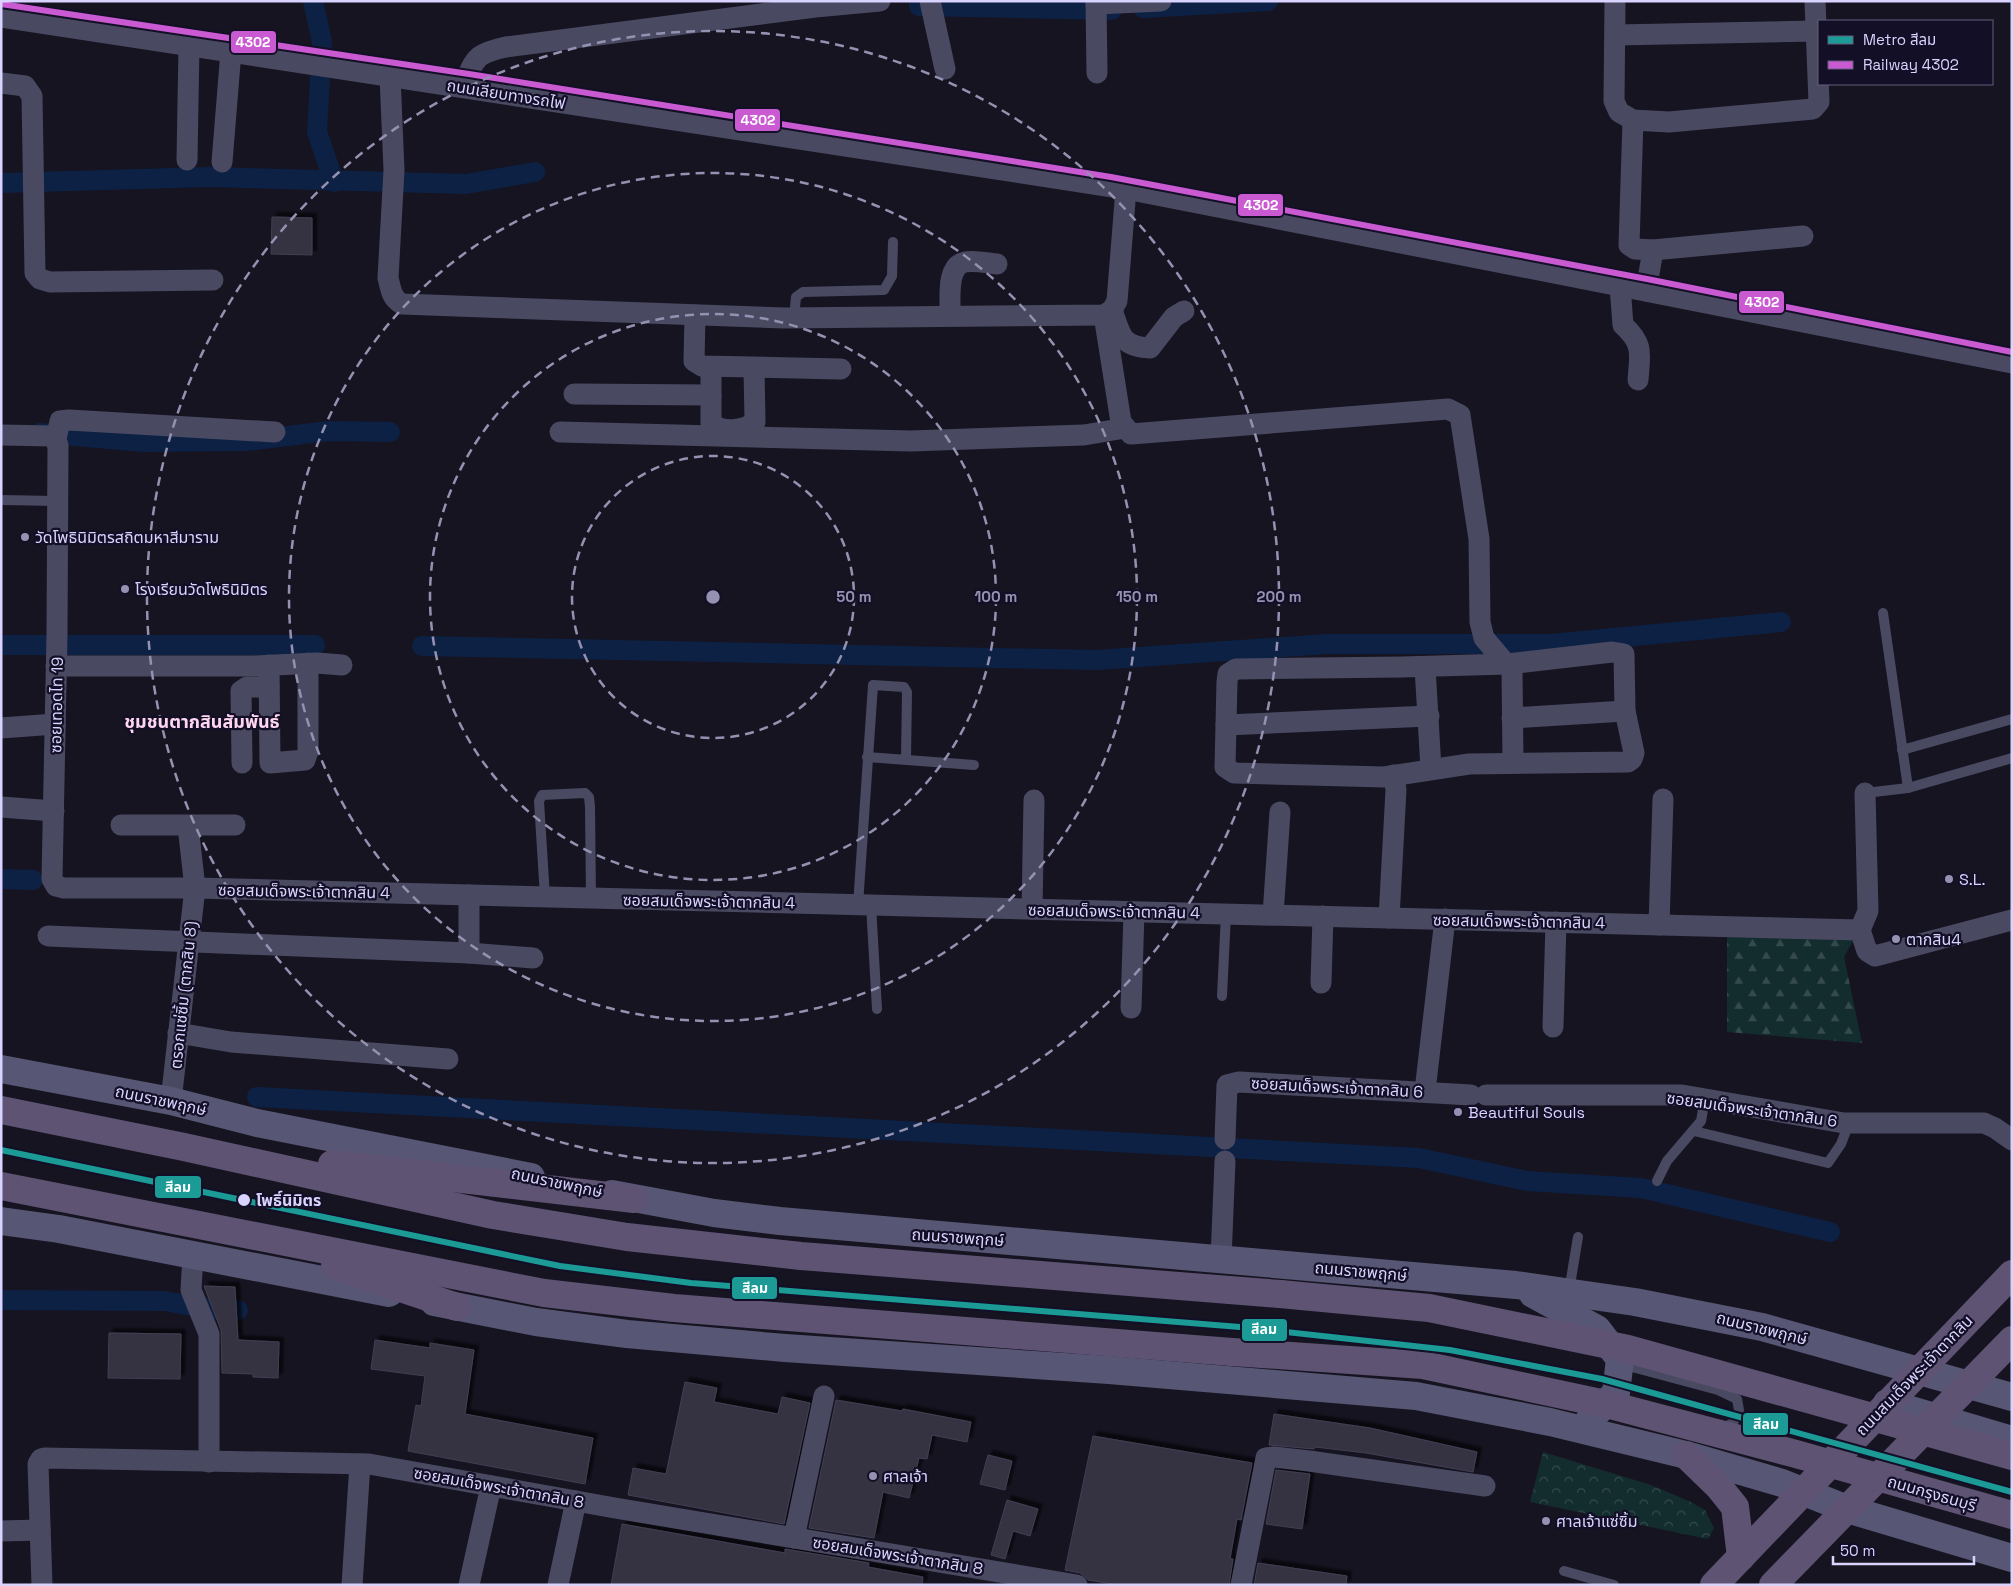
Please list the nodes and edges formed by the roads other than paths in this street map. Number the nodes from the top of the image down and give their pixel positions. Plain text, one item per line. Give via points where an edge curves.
1 (880, 1) edge
2 (1161, 1) edge
3 (1615, 1) edge
4 (1815, 1) edge
5 (931, 7) edge
6 (1096, 7) edge
7 (1, 17) edge
8 (1816, 31) junction
9 (1616, 36) junction
10 (189, 45) junction
11 (231, 51) junction
12 (946, 68) dead end
13 (1097, 73) dead end
14 (390, 76) junction
15 (1818, 78) edge
16 (1, 83) edge
17 (1818, 85) edge
18 (462, 87) junction
19 (1633, 120) junction
20 (187, 160) dead end
21 (222, 162) dead end
22 (1126, 189) junction
23 (1803, 236) dead end
24 (892, 242) dead end
25 (1653, 250) junction
26 (997, 264) dead end
27 (213, 280) dead end
28 (1620, 286) junction
29 (1646, 291) junction
30 (1184, 311) dead end
31 (1108, 312) junction
32 (695, 315) junction
33 (950, 316) junction
34 (794, 318) junction
35 (2012, 363) edge
36 (712, 367) junction
37 (754, 368) junction
38 (841, 370) dead end
39 (1638, 380) dead end
40 (574, 394) dead end
41 (711, 395) junction
42 (1124, 428) junction
43 (57, 432) junction
44 (275, 432) dead end
45 (560, 432) dead end
46 (1, 435) edge
47 (1, 500) edge
48 (57, 501) junction
49 (1883, 613) dead end
50 (1495, 650) junction
51 (56, 661) junction
52 (308, 663) junction
53 (269, 665) junction
54 (342, 665) dead end
55 (1425, 667) junction
56 (269, 687) junction
57 (1625, 711) junction
58 (1429, 716) junction
59 (1512, 718) junction
60 (2012, 719) edge
61 (55, 724) junction
62 (1226, 725) junction
63 (1, 728) edge
64 (1902, 750) junction
65 (867, 757) junction
66 (906, 758) junction
67 (2012, 758) edge
68 (270, 763) junction
69 (1513, 763) junction
70 (974, 765) dead end
71 (1431, 769) junction
72 (1394, 775) junction
73 (1908, 788) junction
74 (1865, 793) joint
75 (1663, 799) dead end
76 (1034, 800) dead end
77 (1, 807) edge
78 (54, 811) junction
79 (1280, 812) dead end
80 (121, 825) dead end
81 (235, 825) dead end
82 (188, 826) junction
83 (195, 888) junction
84 (469, 895) junction
85 (545, 897) junction
86 (591, 898) junction
87 (865, 905) junction
88 (1032, 909) junction
89 (1134, 912) junction
90 (1226, 914) junction
91 (1273, 915) junction
92 (1323, 916) junction
93 (1389, 918) junction
94 (1445, 919) junction
95 (2012, 920) edge
96 (1556, 922) junction
97 (1659, 925) junction
98 (1860, 930) junction
99 (48, 936) dead end
100 (189, 941) junction
101 (469, 953) junction
102 (533, 958) dead end
103 (1321, 983) dead end
104 (1222, 996) dead end
105 (1131, 1008) dead end
106 (876, 1009) dead end
107 (1553, 1027) dead end
108 (178, 1033) junction
109 (448, 1059) dead end
110 (1, 1068) edge
111 (1425, 1091) junction
112 (1705, 1099) junction
113 (171, 1101) junction
114 (1, 1110) edge
115 (1849, 1123) junction
116 (1694, 1131) junction
117 (1225, 1139) dead end
118 (2012, 1140) edge
119 (184, 1147) junction
120 (1225, 1161) dead end
121 (1657, 1181) dead end
122 (1, 1186) edge
123 (634, 1199) junction
124 (1, 1221) edge
125 (222, 1228) junction
126 (1578, 1237) dead end
127 (193, 1255) junction
128 (1221, 1259) junction
129 (2012, 1274) edge
130 (1516, 1285) junction
131 (1569, 1292) junction
132 (457, 1307) junction
133 (2012, 1340) edge
134 (1620, 1359) junction
135 (1919, 1370) junction
136 (1966, 1386) junction
137 (824, 1396) dead end
138 (2012, 1397) edge
139 (1601, 1408) junction
140 (1891, 1413) junction
141 (1937, 1418) junction
142 (1550, 1422) junction
143 (2012, 1440) edge
144 (1686, 1455) junction
145 (2012, 1456) edge
146 (209, 1462) junction
147 (360, 1464) junction
148 (491, 1486) junction
149 (1485, 1486) dead end
150 (1802, 1491) junction
151 (576, 1501) junction
152 (1847, 1509) junction
153 (2012, 1515) edge
154 (40, 1530) junction
155 (1, 1531) edge
156 (794, 1538) junction
157 (1741, 1557) junction
158 (2012, 1558) edge
159 (1564, 1572) dead end
160 (42, 1584) edge
161 (1070, 1584) edge
162 (30, 1585) edge
163 (352, 1585) edge
164 (469, 1585) edge
165 (558, 1585) edge
166 (1241, 1585) edge
167 (1614, 1585) edge
168 (1714, 1585) edge
169 (1773, 1585) edge

1 - 18 street via 486,52 476,59
2 - 6 street
3 - 9 street
4 - 8 street
5 - 12 street
6 - 13 street
7 - 10 street, ถนนเลียบทางรถไฟ
8 - 9 street
8 - 15 street
9 - 19 street via 1614,102 1619,112
10 - 11 street, ถนนเลียบทางรถไฟ
10 - 20 street
11 - 14 street, ถนนเลียบทางรถไฟ
11 - 21 street
14 - 18 street, ถนนเลียบทางรถไฟ
14 - 32 street via 394,170 388,278 396,300 402,304
16 - 27 street via 25,86 32,96 35,273 40,279 50,282
17 - 19 street via 1819,102 1813,109 1669,122
18 - 22 street, ถนนเลียบทางรถไฟ
19 - 25 street via 1629,245 1635,249
22 - 28 street, ถนนเลียบทางรถไฟ
22 - 31 street via 1117,301
23 - 25 street
24 - 34 lane via 892,276 884,290 803,292 796,297
25 - 29 street
26 - 33 street via 965,262 957,265 952,274
28 - 29 street, ถนนเลียบทางรถไฟ
28 - 39 street via 1623,325 1635,336 1640,347
29 - 35 street, ถนนเลียบทางรถไฟ
30 - 31 street via 1174,317 1150,348 1135,347 1121,337
31 - 33 street
31 - 42 street
32 - 34 street
32 - 36 street via 694,361
33 - 34 street
36 - 37 street
36 - 41 street
37 - 38 street
37 - 41 street via 754,422 748,428 728,430 711,424
40 - 41 street
42 - 45 street via 1084,435 911,441
42 - 50 street via 1131,434 1448,409 1460,415 1479,539 1480,622
43 - 44 street via 60,421 69,420
43 - 46 street via 52,436
43 - 48 street, ซอยเทอดไท 19
47 - 48 lane
48 - 51 street, ซอยเทอดไท 19
49 - 64 lane
50 - 55 street
50 - 57 street via 1624,654
50 - 59 street via 1512,671
51 - 53 street
51 - 61 street, ซอยเทอดไท 19
52 - 53 street
52 - 54 street
52 - 68 street via 308,751 305,760
53 - 56 street
55 - 58 street
55 - 62 street via 1236,669 1228,674
56 - 68 street
56 - 68 street via 247,687 241,691 234,763
57 - 59 street
57 - 69 street via 1634,754 1628,762
58 - 62 street
58 - 71 street
59 - 69 street
60 - 64 lane
61 - 63 street
61 - 78 street, ซอยเทอดไท 19
62 - 72 street via 1225,767 1234,773
64 - 73 lane
65 - 66 lane
65 - 66 lane via 871,693 873,685 878,684 904,687 907,692
65 - 87 lane
66 - 70 lane
67 - 73 lane
69 - 71 street
71 - 72 street
72 - 93 street via 1396,790
73 - 74 lane
74 - 98 street via 1868,910
75 - 97 street
76 - 88 street
77 - 78 street
78 - 83 street, ซอยเทอดไท 19 via 52,879 56,886
79 - 91 street
80 - 82 street
81 - 82 street
82 - 83 street, ตรอกแซ่ซิ้ม (ตากสิน 8)
83 - 84 street, ซอยสมเด็จพระเจ้าตากสิน 4
83 - 100 street, ตรอกแซ่ซิ้ม (ตากสิน 8)
84 - 85 street, ซอยสมเด็จพระเจ้าตากสิน 4
84 - 101 street
85 - 86 street, ซอยสมเด็จพระเจ้าตากสิน 4
85 - 86 lane via 538,801 542,795 585,793 590,806
86 - 87 street, ซอยสมเด็จพระเจ้าตากสิน 4
87 - 88 street, ซอยสมเด็จพระเจ้าตากสิน 4
87 - 106 lane
88 - 89 street, ซอยสมเด็จพระเจ้าตากสิน 4
89 - 90 street, ซอยสมเด็จพระเจ้าตากสิน 4
89 - 105 street
90 - 91 street, ซอยสมเด็จพระเจ้าตากสิน 4
90 - 104 lane
91 - 92 street, ซอยสมเด็จพระเจ้าตากสิน 4
92 - 93 street, ซอยสมเด็จพระเจ้าตากสิน 4
92 - 103 street
93 - 94 street, ซอยสมเด็จพระเจ้าตากสิน 4
94 - 96 street, ซอยสมเด็จพระเจ้าตากสิน 4
94 - 111 street
95 - 98 street via 1875,956 1867,951
96 - 97 street, ซอยสมเด็จพระเจ้าตากสิน 4
96 - 107 street
97 - 98 street, ซอยสมเด็จพระเจ้าตากสิน 4
99 - 100 street
100 - 101 street
100 - 108 street, ตรอกแซ่ซิ้ม (ตากสิน 8)
101 - 102 street
108 - 109 street via 231,1042
108 - 113 street, ตรอกแซ่ซิ้ม (ตากสิน 8)
110 - 113 main road, ถนนราชพฤกษ์
111 - 112 street, ซอยสมเด็จพระเจ้าตากสิน 6
111 - 117 street, ซอยสมเด็จพระเจ้าตากสิน 6 via 1239,1082 1228,1085
112 - 115 street, ซอยสมเด็จพระเจ้าตากสิน 6
112 - 116 lane via 1701,1121
113 - 123 main road, ถนนราชพฤกษ์ via 258,1123
114 - 119 main road, ถนนราชพฤกษ์
115 - 116 lane via 1841,1144 1828,1163
115 - 118 street, ซอยสมเด็จพระเจ้าตากสิน 6 via 1984,1123
116 - 121 lane via 1685,1137 1667,1161
119 - 123 main road
119 - 140 main road, ถนนราชพฤกษ์, bridge via 493,1215 627,1237 801,1256 1429,1308 1628,1349
120 - 128 street
122 - 125 main road
123 - 128 main road, ถนนราชพฤกษ์ via 780,1222
124 - 127 main road
125 - 132 main road
125 - 153 main road, ถนนกรุงธนบุรี, bridge via 544,1293 674,1308 1423,1365 1610,1405
126 - 131 lane
127 - 132 main road
127 - 146 street via 191,1290 209,1334
128 - 130 main road, ถนนราชพฤกษ์
129 - 135 main road, ถนนสมเด็จพระเจ้าตากสิน
130 - 131 main road, ถนนราชพฤกษ์
130 - 134 main road via 1597,1328
131 - 135 main road, ถนนราชพฤกษ์ via 1762,1327
132 - 142 main road via 536,1322 637,1335 1416,1396
133 - 136 main road
134 - 139 main road via 1616,1393
134 - 139 lane via 1632,1367 1718,1390 1737,1399 1739,1410 1733,1423 1725,1427 1630,1402 1616,1400
135 - 136 main road
135 - 140 main road, ถนนสมเด็จพระเจ้าตากสิน
136 - 138 main road
136 - 141 main road
137 - 156 street
139 - 142 main road via 1588,1421
140 - 141 main road
140 - 145 main road, bridge
140 - 150 main road, ถนนสมเด็จพระเจ้าตากสิน
141 - 143 main road
141 - 152 main road
142 - 144 main road
144 - 150 main road via 1782,1482
144 - 157 main road via 1735,1507
146 - 147 street, ซอยสมเด็จพระเจ้าตากสิน 8
146 - 154 street, ซอยสมเด็จพระเจ้าตากสิน 8 via 41,1459 38,1464
147 - 148 street, ซอยสมเด็จพระเจ้าตากสิน 8
147 - 163 street
148 - 151 street, ซอยสมเด็จพระเจ้าตากสิน 8
148 - 164 street
149 - 166 street via 1266,1458
150 - 152 main road
150 - 157 main road, ถนนสมเด็จพระเจ้าตากสิน
151 - 156 street, ซอยสมเด็จพระเจ้าตากสิน 8
151 - 165 street
152 - 158 main road
152 - 169 main road
154 - 155 street
154 - 160 street, ซอยสมเด็จพระเจ้าตากสิน 8
156 - 161 street, ซอยสมเด็จพระเจ้าตากสิน 8
157 - 168 main road, ถนนสมเด็จพระเจ้าตากสิน
159 - 167 lane
160 - 162 street

